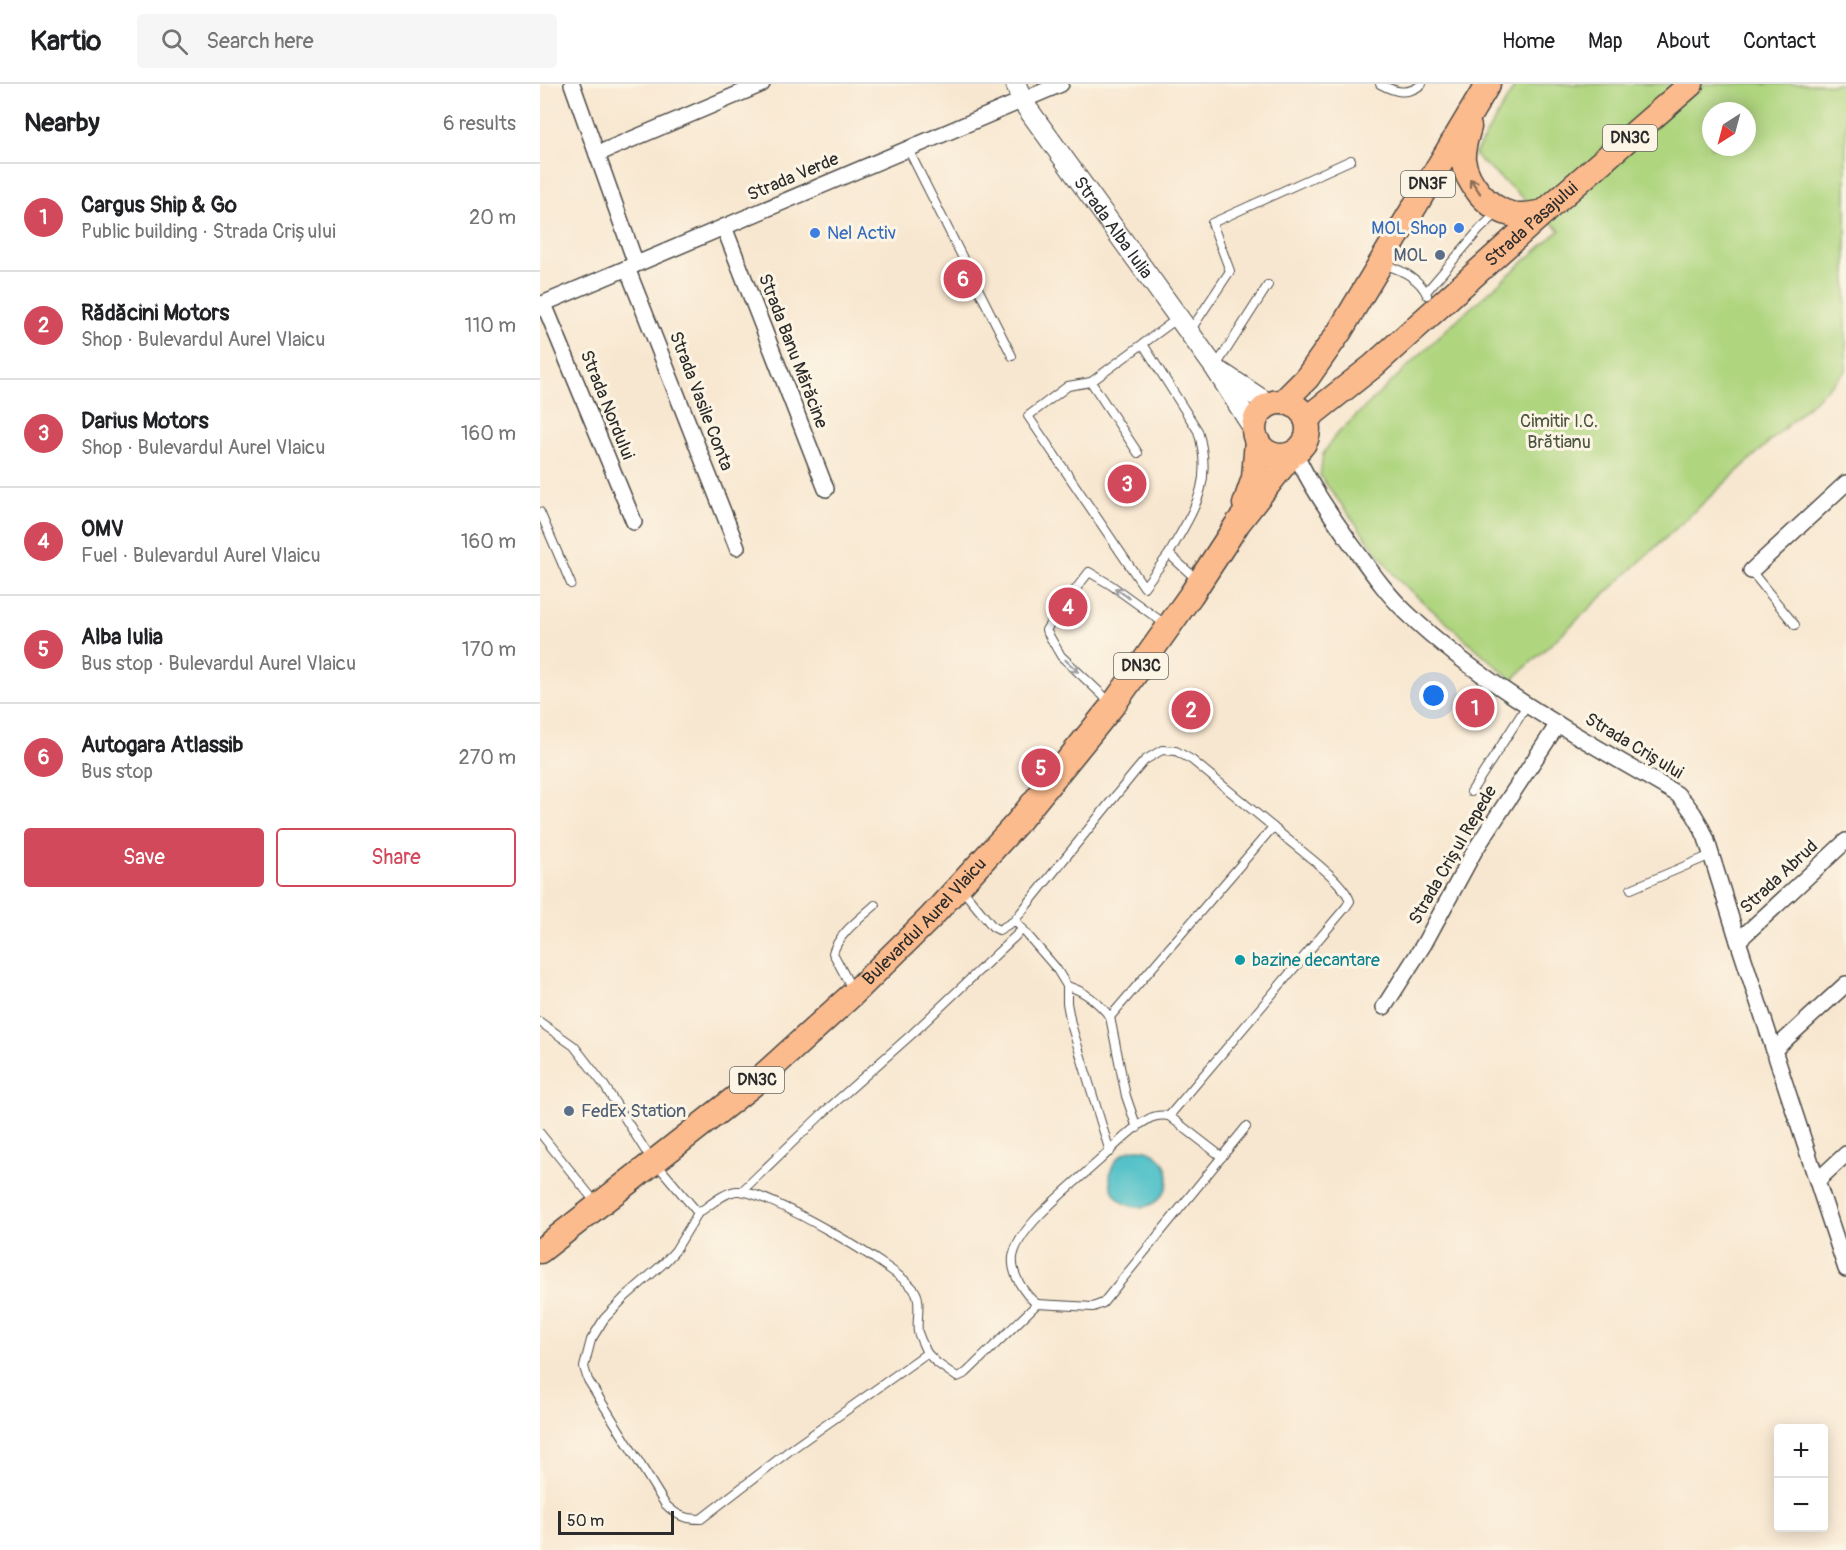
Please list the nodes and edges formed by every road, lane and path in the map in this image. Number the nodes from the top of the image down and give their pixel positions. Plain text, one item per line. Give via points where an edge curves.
1 (572, 84) edge
2 (762, 84) edge
3 (1061, 84) edge
4 (1380, 84) edge
5 (1422, 84) edge
6 (1691, 84) edge
7 (1019, 93) edge
8 (1482, 94) edge
9 (908, 149) junction
10 (597, 154) junction
11 (1351, 160) dead end
12 (1501, 210) junction
13 (1544, 212) junction
14 (724, 227) junction
15 (1381, 264) junction
16 (632, 266) junction
17 (1268, 285) dead end
18 (1430, 302) junction
19 (542, 304) edge
20 (1184, 325) junction
21 (1143, 344) junction
22 (1012, 356) dead end
23 (1373, 366) junction
24 (1215, 368) junction
25 (1091, 382) junction
26 (1291, 410) junction
27 (1256, 435) junction
28 (1296, 450) junction
29 (1138, 453) dead end
30 (1846, 483) edge
31 (826, 489) dead end
32 (540, 512) edge
33 (634, 522) dead end
34 (1238, 523) junction
35 (737, 547) dead end
36 (1169, 554) junction
37 (1751, 571) joint
38 (1199, 582) junction
39 (571, 584) dead end
40 (1075, 590) dead end
41 (1052, 621) dead end
42 (1795, 625) dead end
43 (1169, 627) junction
44 (1528, 704) junction
45 (1113, 705) junction
46 (1558, 724) junction
47 (1471, 792) dead end
48 (1273, 828) junction
49 (1846, 841) edge
50 (1712, 855) junction
51 (960, 886) junction
52 (1630, 889) dead end
53 (875, 905) dead end
54 (1014, 921) junction
55 (1023, 929) junction
56 (1738, 941) junction
57 (1846, 984) edge
58 (1067, 986) junction
59 (854, 993) junction
60 (1384, 1007) dead end
61 (1110, 1017) junction
62 (540, 1022) edge
63 (1774, 1050) junction
64 (1169, 1116) junction
65 (1246, 1127) dead end
66 (1137, 1128) junction
67 (540, 1133) edge
68 (1110, 1152) junction
69 (1846, 1154) edge
70 (1222, 1158) junction
71 (656, 1162) junction
72 (1818, 1180) junction
73 (742, 1191) junction
74 (598, 1207) junction
75 (698, 1213) junction
76 (1843, 1248) edge
77 (540, 1251) edge
78 (1846, 1269) edge
79 (1037, 1304) junction
80 (927, 1353) junction

1 - 10 street, Strada Vasile Conta
2 - 10 street
3 - 7 street, Strada Verde
4 - 5 lane via 1407,92
6 - 13 main road, Strada Pasajului / DN3C
7 - 9 street, Strada Verde
7 - 20 street, Strada Alba Iulia
12 -> 8 main road via 1476,189 1463,159
8 - 15 main road, DN3F
9 - 14 street, Strada Verde
9 - 22 lane
10 - 16 street, Strada Vasile Conta
11 - 20 lane via 1212,223 1230,271
12 - 13 main road via 1526,215
12 - 18 lane via 1480,229
13 - 18 main road, Strada Pasajului / DN3C
14 - 16 street, Strada Verde
14 - 31 street, Strada Banu Mărăcine
15 - 18 lane via 1396,268 1420,284
15 - 26 main road, DN3F
16 - 19 street, Strada Verde
16 - 35 street, Strada Vasile Conta
17 - 24 lane
18 - 23 main road, Strada Pasajului / DN3C
19 - 33 street, Strada Nordului
20 - 21 lane
20 - 24 street, Strada Alba Iulia
21 - 25 lane
21 - 36 lane via 1198,431 1203,448 1204,480
23 - 26 main road, Strada Pasajului / DN3C
23 - 28 main road, Strada Pasajului / DN3C
24 - 26 street, Strada Alba Iulia
24 - 27 street, Strada Alba Iulia
25 - 29 lane
25 - 36 lane via 1068,386 1028,416 1144,586
26 - 27 main road via 1258,416
26 - 28 main road via 1308,431
27 - 28 main road via 1268,452 1276,455
27 - 34 main road, Bulevardul Aurel Vlaicu / DN3C via 1254,478
28 - 34 main road, Bulevardul Aurel Vlaicu / DN3C
28 - 44 street, Strada Crișului via 1320,499 1386,591 1476,670
30 - 37 street
32 - 39 lane
34 - 38 main road, Bulevardul Aurel Vlaicu / DN3C
36 - 38 lane
37 - 42 lane
38 - 43 main road, Bulevardul Aurel Vlaicu / DN3C
43 -> 40 lane via 1089,572
41 -> 45 lane via 1046,630 1061,656
43 - 45 main road, Bulevardul Aurel Vlaicu / DN3C
44 - 46 street, Strada Crișului
44 - 47 lane
45 - 51 main road, Bulevardul Aurel Vlaicu / DN3C via 1041,795
46 - 50 street, Strada Crișului via 1677,794 1700,821
46 - 60 street, Strada Crișul Repede via 1475,850 1424,944
48 - 54 lane via 1192,760 1176,751 1162,750 1145,760
48 - 61 lane
48 - 64 lane via 1335,880 1350,901
49 - 56 street, Strada Abrud
50 - 52 lane
50 - 56 street, Strada Crișului
51 - 54 lane via 993,927 999,930
51 - 59 main road, Bulevardul Aurel Vlaicu / DN3C
53 - 59 lane via 844,934 833,953
54 - 55 lane
55 - 58 lane
55 - 73 lane
56 - 63 street, Strada Crișului
57 - 63 street
58 - 61 lane via 1085,994
58 - 68 lane via 1071,1024
59 - 71 main road, Bulevardul Aurel Vlaicu / DN3C via 756,1082
61 - 66 lane via 1126,1096
62 - 71 lane via 574,1046
63 - 72 street, Strada Crișului
64 - 66 lane via 1160,1115
64 - 70 lane
65 - 70 lane
66 - 68 lane
67 - 74 lane
68 - 79 lane via 1023,1234 1013,1257 1014,1267 1027,1297
69 - 72 street
70 - 79 lane via 1103,1303 1093,1308
71 - 74 main road, Bulevardul Aurel Vlaicu / DN3C
71 - 75 lane
72 - 76 street, Strada Crișului
73 - 75 lane via 735,1191
73 - 80 lane via 817,1225 904,1278 917,1293 918,1333
74 - 77 main road, Bulevardul Aurel Vlaicu / DN3C
75 - 80 lane via 675,1251 604,1319 591,1340 584,1367 588,1380 665,1504 680,1516 701,1519
76 - 78 street, Strada Crișului
79 - 80 lane via 966,1373 957,1377

